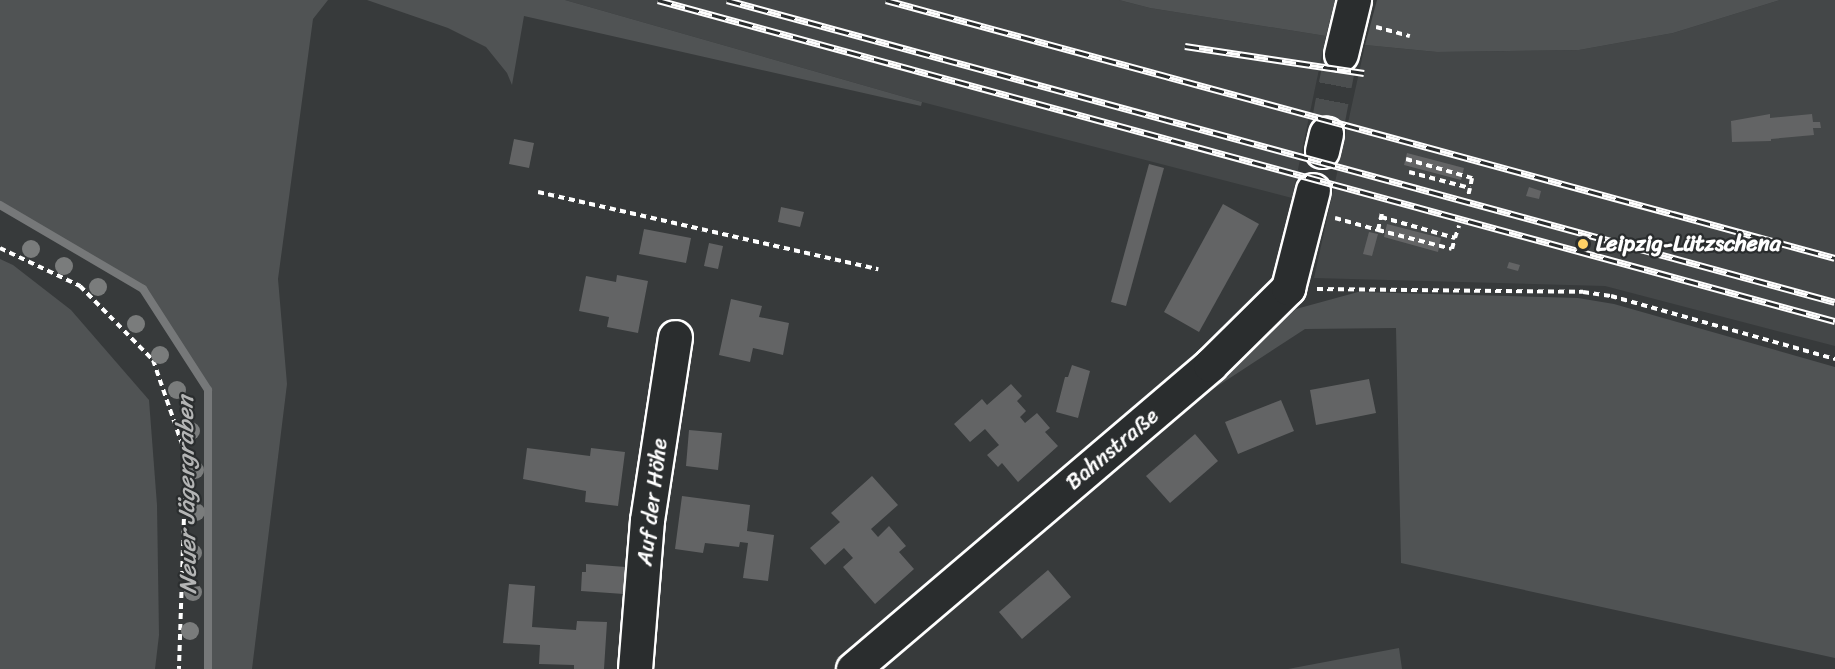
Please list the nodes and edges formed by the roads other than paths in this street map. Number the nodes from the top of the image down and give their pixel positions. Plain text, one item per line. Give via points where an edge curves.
1 (1363, 13) edge
2 (1341, 54) tunnel mouth
3 (1311, 201) road end
4 (675, 337) dead end
5 (635, 669) edge
6 (853, 669) edge

1 - 2 street
3 - 6 street, Bahnstraße via 1288,288 1210,365
4 - 5 street, Auf der Höhe via 647,520

